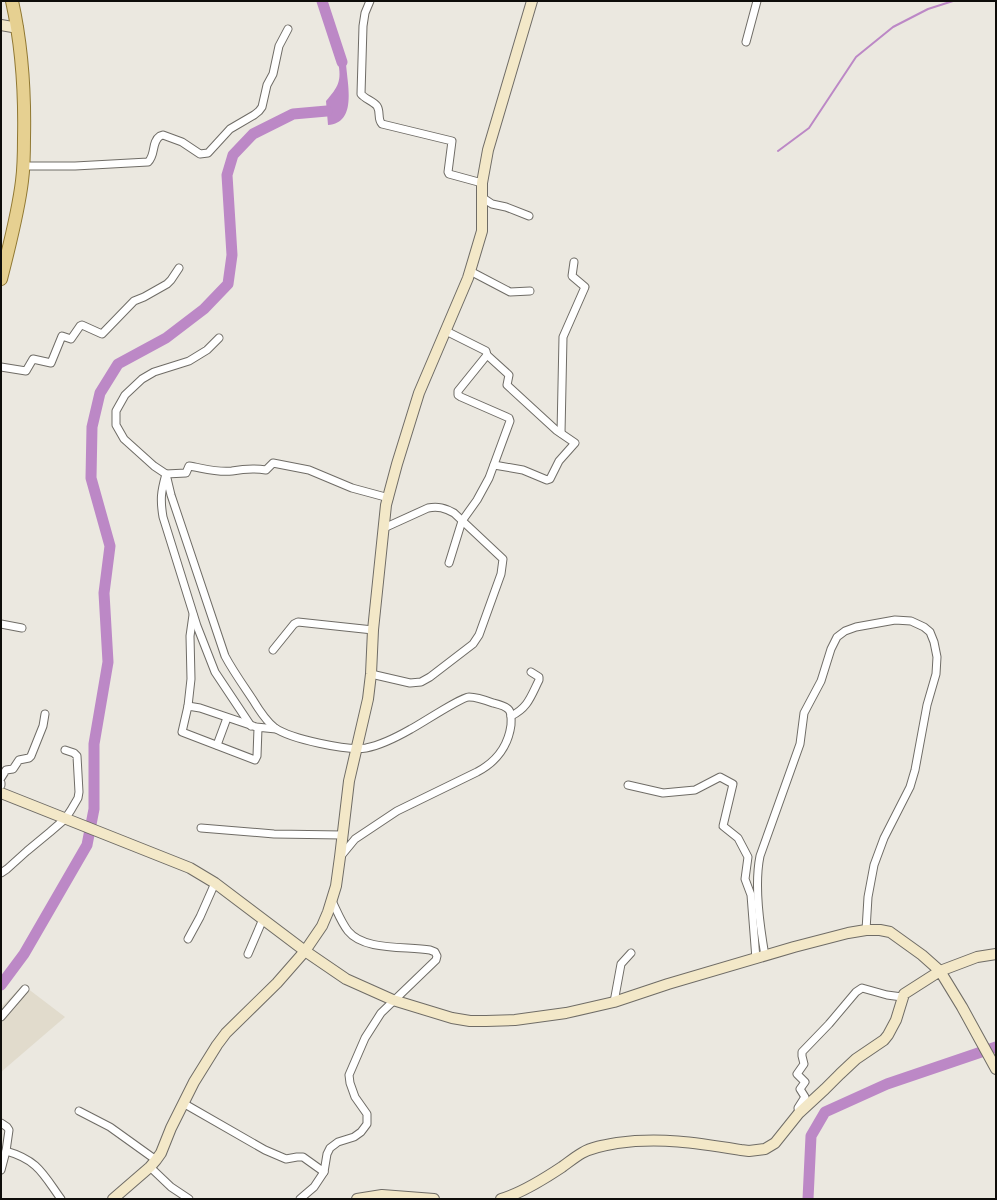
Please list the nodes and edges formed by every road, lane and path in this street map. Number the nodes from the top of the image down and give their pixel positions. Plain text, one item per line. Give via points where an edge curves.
1 (12, 1) edge
2 (370, 1) edge
3 (532, 1) edge
4 (757, 1) edge
5 (1, 25) edge
6 (18, 28) junction
7 (288, 29) dead end
8 (746, 42) dead end
9 (23, 166) junction
10 (482, 183) junction
11 (483, 198) junction
12 (529, 216) dead end
13 (574, 262) dead end
14 (179, 268) dead end
15 (470, 271) junction
16 (1, 279) edge
17 (530, 291) dead end
18 (446, 331) junction
19 (219, 338) dead end
20 (487, 355) junction
21 (1, 368) edge
22 (561, 433) junction
23 (494, 465) junction
24 (166, 474) junction
25 (389, 498) junction
26 (462, 521) junction
27 (384, 528) junction
28 (449, 563) dead end
29 (194, 614) junction
30 (1, 624) edge
31 (22, 628) dead end
32 (373, 630) junction
33 (273, 650) dead end
34 (531, 672) dead end
35 (371, 674) junction
36 (188, 706) junction
37 (45, 714) dead end
38 (511, 716) junction
39 (227, 718) junction
40 (254, 727) junction
41 (276, 729) junction
42 (217, 745) junction
43 (357, 749) junction
44 (65, 750) dead end
45 (1, 778) edge
46 (628, 785) dead end
47 (1, 793) edge
48 (65, 819) junction
49 (201, 828) dead end
50 (342, 835) junction
51 (341, 856) junction
52 (1, 873) edge
53 (215, 883) junction
54 (332, 902) junction
55 (263, 919) junction
56 (866, 930) junction
57 (188, 939) dead end
58 (305, 951) junction
59 (631, 953) dead end
60 (248, 954) dead end
61 (996, 954) edge
62 (761, 957) junction
63 (940, 971) junction
64 (24, 989) dead end
65 (902, 997) junction
66 (393, 1000) junction
67 (614, 1002) junction
68 (1, 1017) edge
69 (996, 1069) edge
70 (183, 1103) junction
71 (79, 1111) dead end
72 (799, 1113) junction
73 (1, 1123) edge
74 (6, 1151) junction
75 (153, 1163) junction
76 (1, 1170) edge
77 (324, 1172) junction
78 (183, 1198) edge
79 (512, 1198) edge
80 (61, 1199) edge
81 (113, 1199) edge
82 (300, 1199) edge
83 (357, 1199) edge
84 (434, 1199) edge
85 (501, 1199) edge

1 - 6 main road
2 - 10 street via 363,26 361,94 376,105 382,124 452,141 448,172
3 - 10 street via 488,150
4 - 8 street
5 - 6 street
6 - 9 main road via 25,105
7 - 9 street via 279,46 273,74 259,111 230,129 208,153 200,154 182,142 163,135 156,140 152,157 148,162
9 - 16 main road via 18,205
10 - 11 street
11 - 12 street via 492,204
11 - 15 street via 482,231
13 - 22 street via 572,276 585,287 562,337
14 - 21 street via 167,284 134,301 102,334 82,325 71,339 62,336 51,363 33,359 26,371
15 - 17 street via 510,292
15 - 18 street
18 - 20 street via 486,351
18 - 25 street via 419,393
19 - 24 street via 207,350 189,361 154,372 142,379 125,395 116,411 116,425 124,439
20 - 22 street via 509,375 507,385
20 - 23 street via 458,393 461,398 510,420
22 - 23 street via 575,443 559,461 550,479 523,470
23 - 26 street via 477,500
24 - 25 street via 186,473 189,466 232,471 256,468 266,470 272,464 278,464 309,470 352,488
24 - 29 street via 161,491 163,517
24 - 41 street via 225,656 265,718
25 - 27 street
26 - 27 street via 454,513 435,506
26 - 28 street
26 - 35 street via 503,559 501,574 479,634 473,644 421,682
27 - 32 street
29 - 36 street via 190,636 191,679
29 - 40 street via 216,675
30 - 31 street
32 - 33 street via 298,622
32 - 35 street
34 - 38 street via 539,677 539,680 526,705
35 - 43 street
36 - 39 street
36 - 42 street via 182,732
37 - 45 street via 30,758 19,760 13,769 6,770
38 - 43 street via 508,709 501,705 466,697 383,743
38 - 51 street via 505,747 487,766 397,811 355,839
39 - 40 street
39 - 42 street
40 - 41 street
40 - 42 street via 256,759 247,758
41 - 43 street via 309,740
43 - 50 street via 349,782
44 - 48 street via 77,756 79,787 76,802
46 - 62 street via 663,793 695,790 720,777 733,784 723,826 738,838 748,857 745,879 751,895
47 - 48 street
48 - 52 street
48 - 53 street via 190,868
49 - 50 street via 274,834
50 - 51 street
51 - 54 street
53 - 55 street
53 - 57 street
54 - 58 street via 322,926
54 - 66 street via 347,930 361,941 436,953 436,960
55 - 58 street
55 - 60 street
56 - 62 street
56 - 62 street via 868,897 874,865 884,838 912,781 926,705 936,674 937,657 932,637 924,626 911,621 895,620 862,626 845,631 836,637 821,680 804,713 800,744 760,856 758,869
56 - 63 street via 890,932
58 - 66 street via 346,979
58 - 70 street via 277,984 226,1033
59 - 67 street via 621,964
61 - 63 street via 977,957
62 - 67 street
63 - 65 street via 907,991
63 - 69 street
64 - 68 street
65 - 72 street via 896,1020 888,1035 856,1059
65 - 72 street via 862,988 802,1052 804,1065 797,1074 805,1082 800,1089 804,1097 798,1108
66 - 67 street via 452,1018 486,1022 566,1013
66 - 77 street via 372,1025 349,1075 355,1097 366,1114 366,1127 354,1137 338,1142 330,1148
70 - 75 street via 161,1153
70 - 77 street via 265,1150 286,1159 303,1157
71 - 75 street via 110,1127
72 - 79 street via 775,1143 765,1149 749,1151 676,1140 636,1140 596,1147 582,1153
73 - 74 street via 9,1130
74 - 76 street
74 - 80 street via 19,1155 41,1170
75 - 78 street
75 - 81 street
77 - 82 street via 314,1187
79 - 85 street
83 - 84 street via 382,1195

